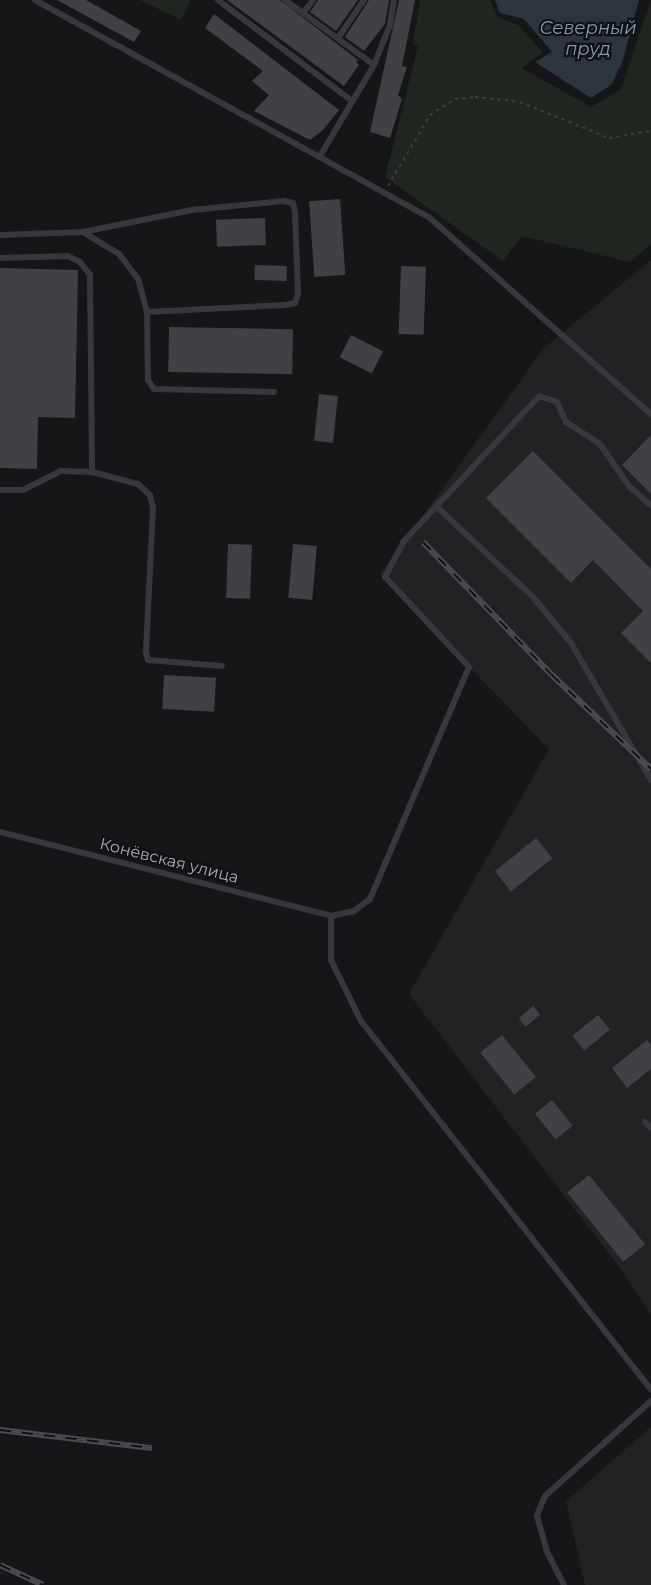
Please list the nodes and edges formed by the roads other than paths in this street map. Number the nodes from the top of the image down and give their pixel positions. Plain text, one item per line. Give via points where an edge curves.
1 (35, 0) edge
2 (218, 0) edge
3 (285, 0) edge
4 (313, 0) edge
5 (364, 0) edge
6 (394, 0) edge
7 (303, 13) junction
8 (338, 39) junction
9 (374, 65) junction
10 (352, 101) junction
11 (320, 156) junction
12 (83, 232) junction
13 (0, 236) edge
14 (0, 258) edge
15 (147, 312) junction
16 (274, 392) dead end
17 (651, 414) edge
18 (92, 472) junction
19 (0, 490) edge
20 (436, 506) junction
21 (651, 506) edge
22 (222, 666) dead end
23 (651, 780) edge
24 (0, 832) edge
25 (331, 916) junction
26 (645, 1122) dead end
27 (651, 1128) edge
28 (651, 1389) edge
29 (651, 1401) edge
30 (564, 1585) edge

1 - 11 lane
2 - 10 lane
3 - 7 lane
4 - 7 lane
5 - 8 lane
6 - 9 lane via 390,25
7 - 8 lane
8 - 9 lane
9 - 10 lane
10 - 11 lane
11 - 17 lane via 430,218
12 - 13 lane
12 - 15 lane via 119,254 138,279
12 - 15 lane via 192,210 293,203 298,294 294,303
14 - 18 lane via 68,256 80,262 90,275
15 - 16 lane via 148,380 154,389
18 - 19 lane via 62,471 23,490
18 - 22 lane via 138,484 150,495 153,508 148,660
20 - 21 lane via 539,396 557,402 566,422 600,444 628,485
20 - 23 lane via 533,597 571,643
20 - 25 lane via 404,541 385,577 469,667 370,899 354,911
24 - 25 lane, Конёвская улица
25 - 28 lane via 331,960 361,1021
26 - 27 lane
29 - 30 lane via 545,1496 537,1515 547,1551

